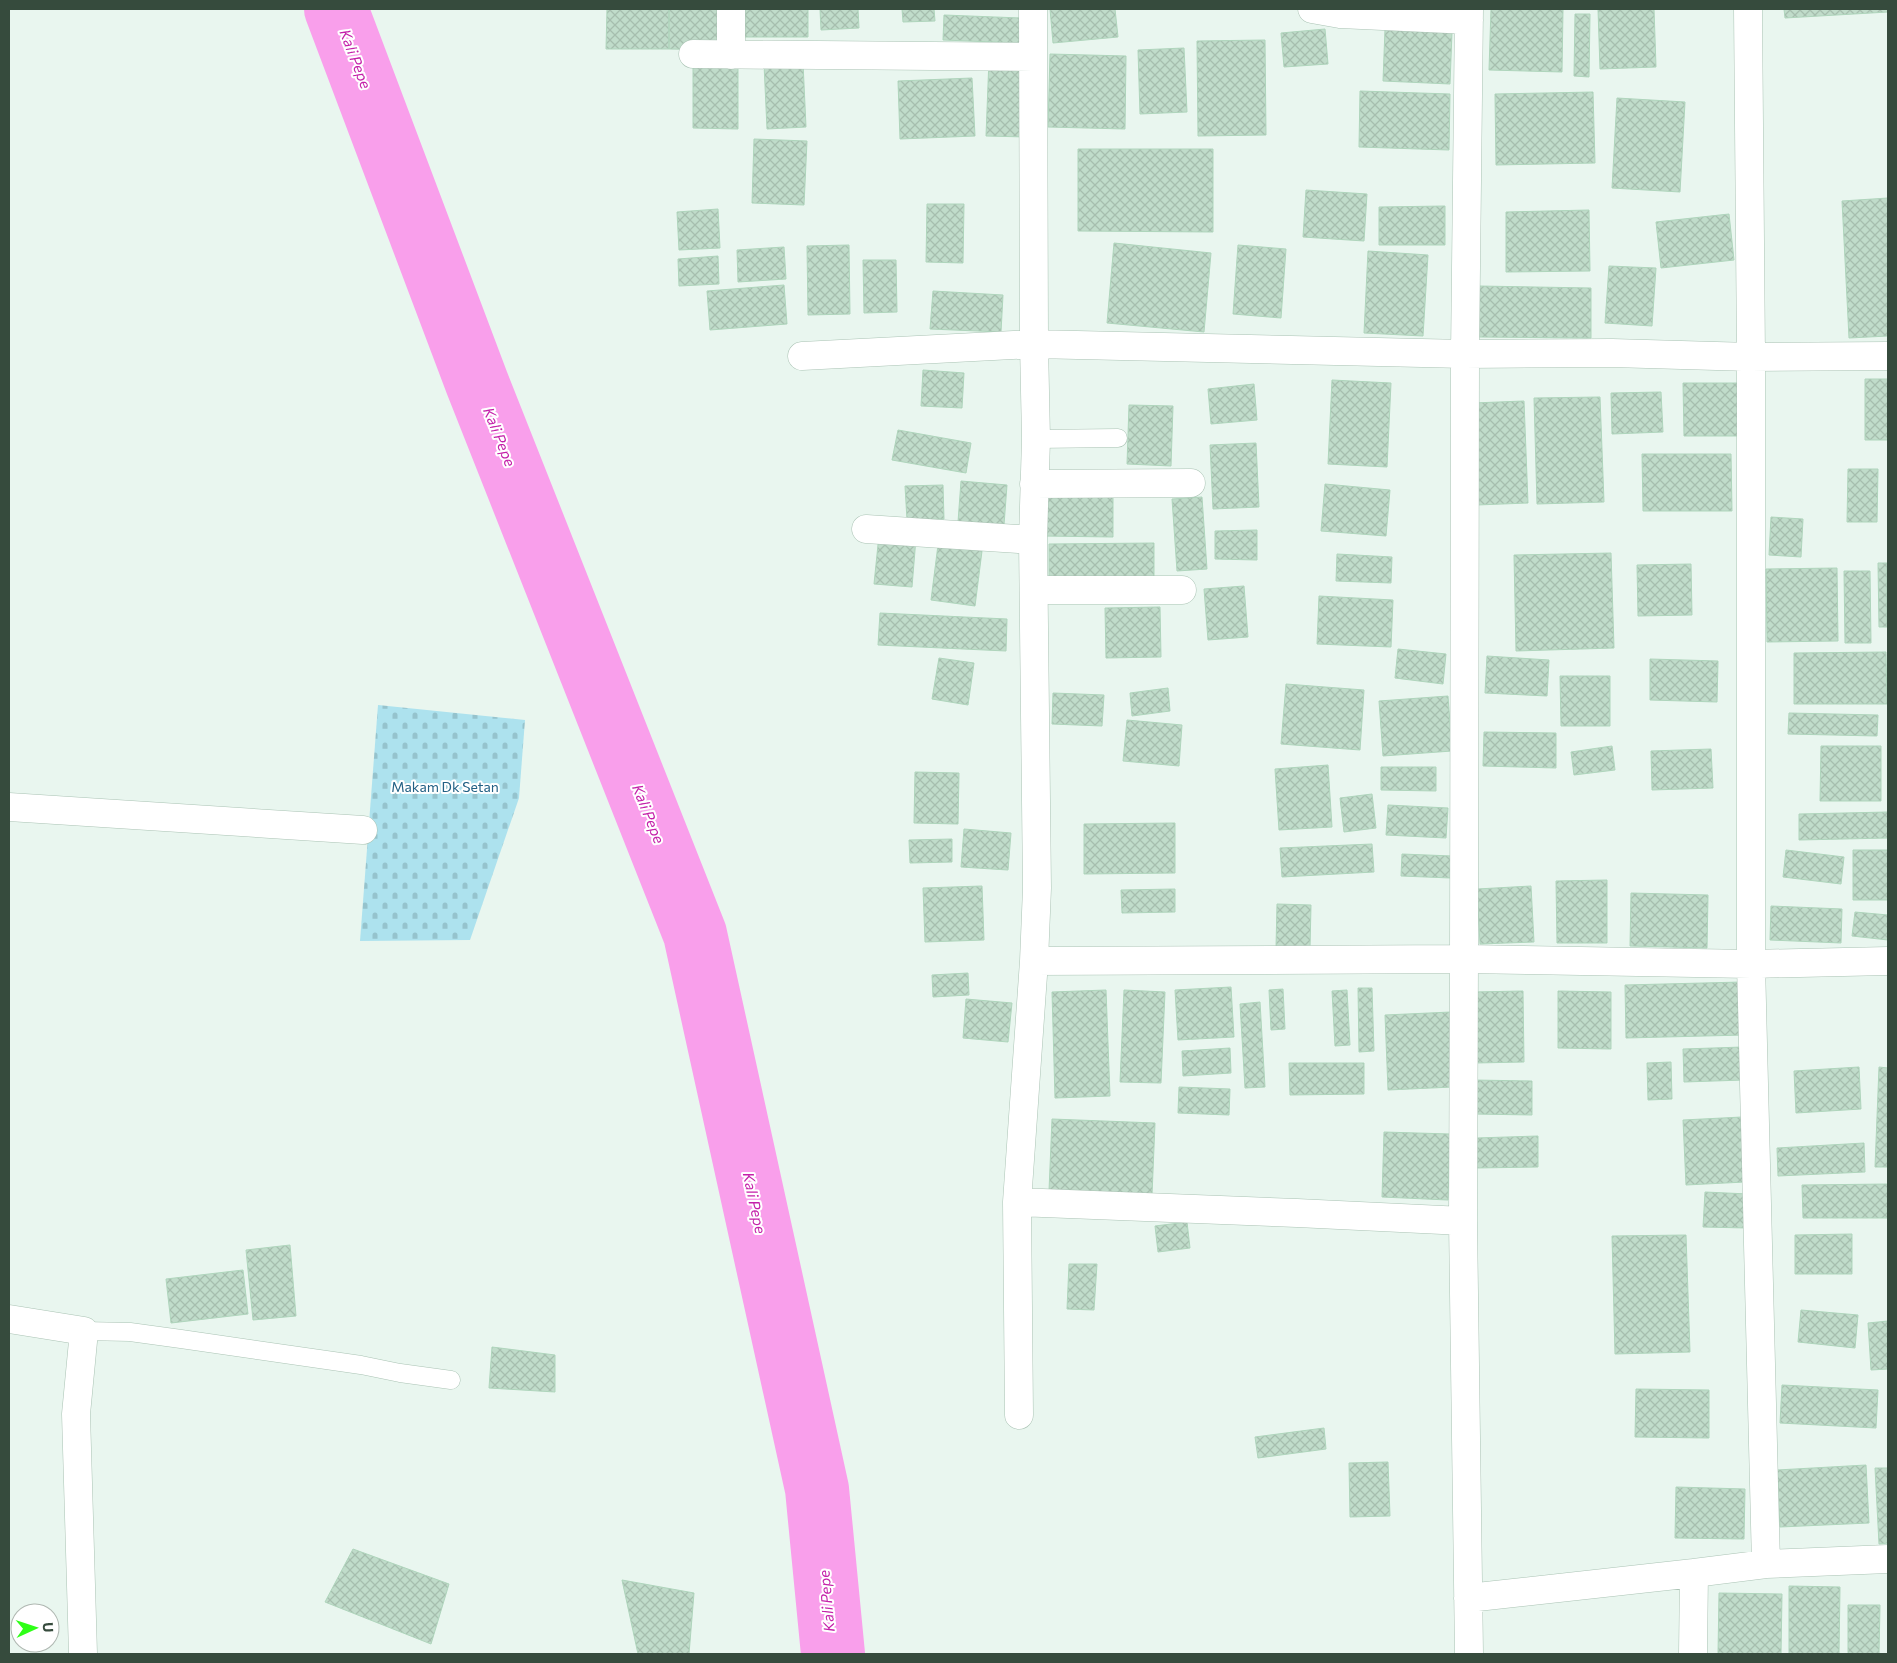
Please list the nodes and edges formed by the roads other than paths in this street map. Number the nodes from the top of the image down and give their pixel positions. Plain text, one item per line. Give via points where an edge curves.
1 (731, 9) edge
2 (1033, 9) edge
3 (1312, 9) edge
4 (1748, 9) edge
5 (1469, 14) edge
6 (693, 54) dead end
7 (731, 55) junction
8 (1034, 57) junction
9 (1034, 344) junction
10 (1465, 354) junction
11 (802, 356) dead end
12 (1888, 356) edge
13 (1751, 357) junction
14 (1118, 438) dead end
15 (1036, 440) junction
16 (1191, 483) dead end
17 (1034, 484) junction
18 (866, 529) dead end
19 (1033, 540) junction
20 (1034, 590) junction
21 (1182, 590) dead end
22 (9, 807) edge
23 (363, 830) dead end
24 (1464, 959) junction
25 (1034, 961) junction
26 (1888, 961) edge
27 (1751, 964) junction
28 (1017, 1202) junction
29 (1463, 1221) junction
30 (9, 1319) edge
31 (84, 1331) junction
32 (451, 1380) dead end
33 (1020, 1415) dead end
34 (1888, 1559) edge
35 (1766, 1564) junction
36 (1694, 1573) junction
37 (1468, 1598) junction
38 (83, 1654) edge
39 (1469, 1654) edge
40 (1693, 1654) edge

1 - 7 street
2 - 8 street
3 - 5 street via 1340,14
4 - 13 street
5 - 10 street
6 - 7 street
7 - 8 street
8 - 9 street
9 - 10 street
9 - 11 street
9 - 15 street
10 - 13 street via 1612,353
10 - 24 street
12 - 13 street
13 - 27 street
14 - 15 lane
15 - 17 street
16 - 17 street
17 - 19 street
18 - 19 street
19 - 20 street
20 - 21 street
20 - 25 street via 1037,888
22 - 23 street
24 - 25 street
24 - 27 street
24 - 29 street
25 - 28 street
26 - 27 street
27 - 35 street
28 - 29 street
28 - 33 street
29 - 37 street
30 - 31 street
31 - 32 lane via 130,1332
31 - 38 street via 76,1414
34 - 35 street
35 - 36 street
36 - 37 street
36 - 40 street
37 - 39 street

